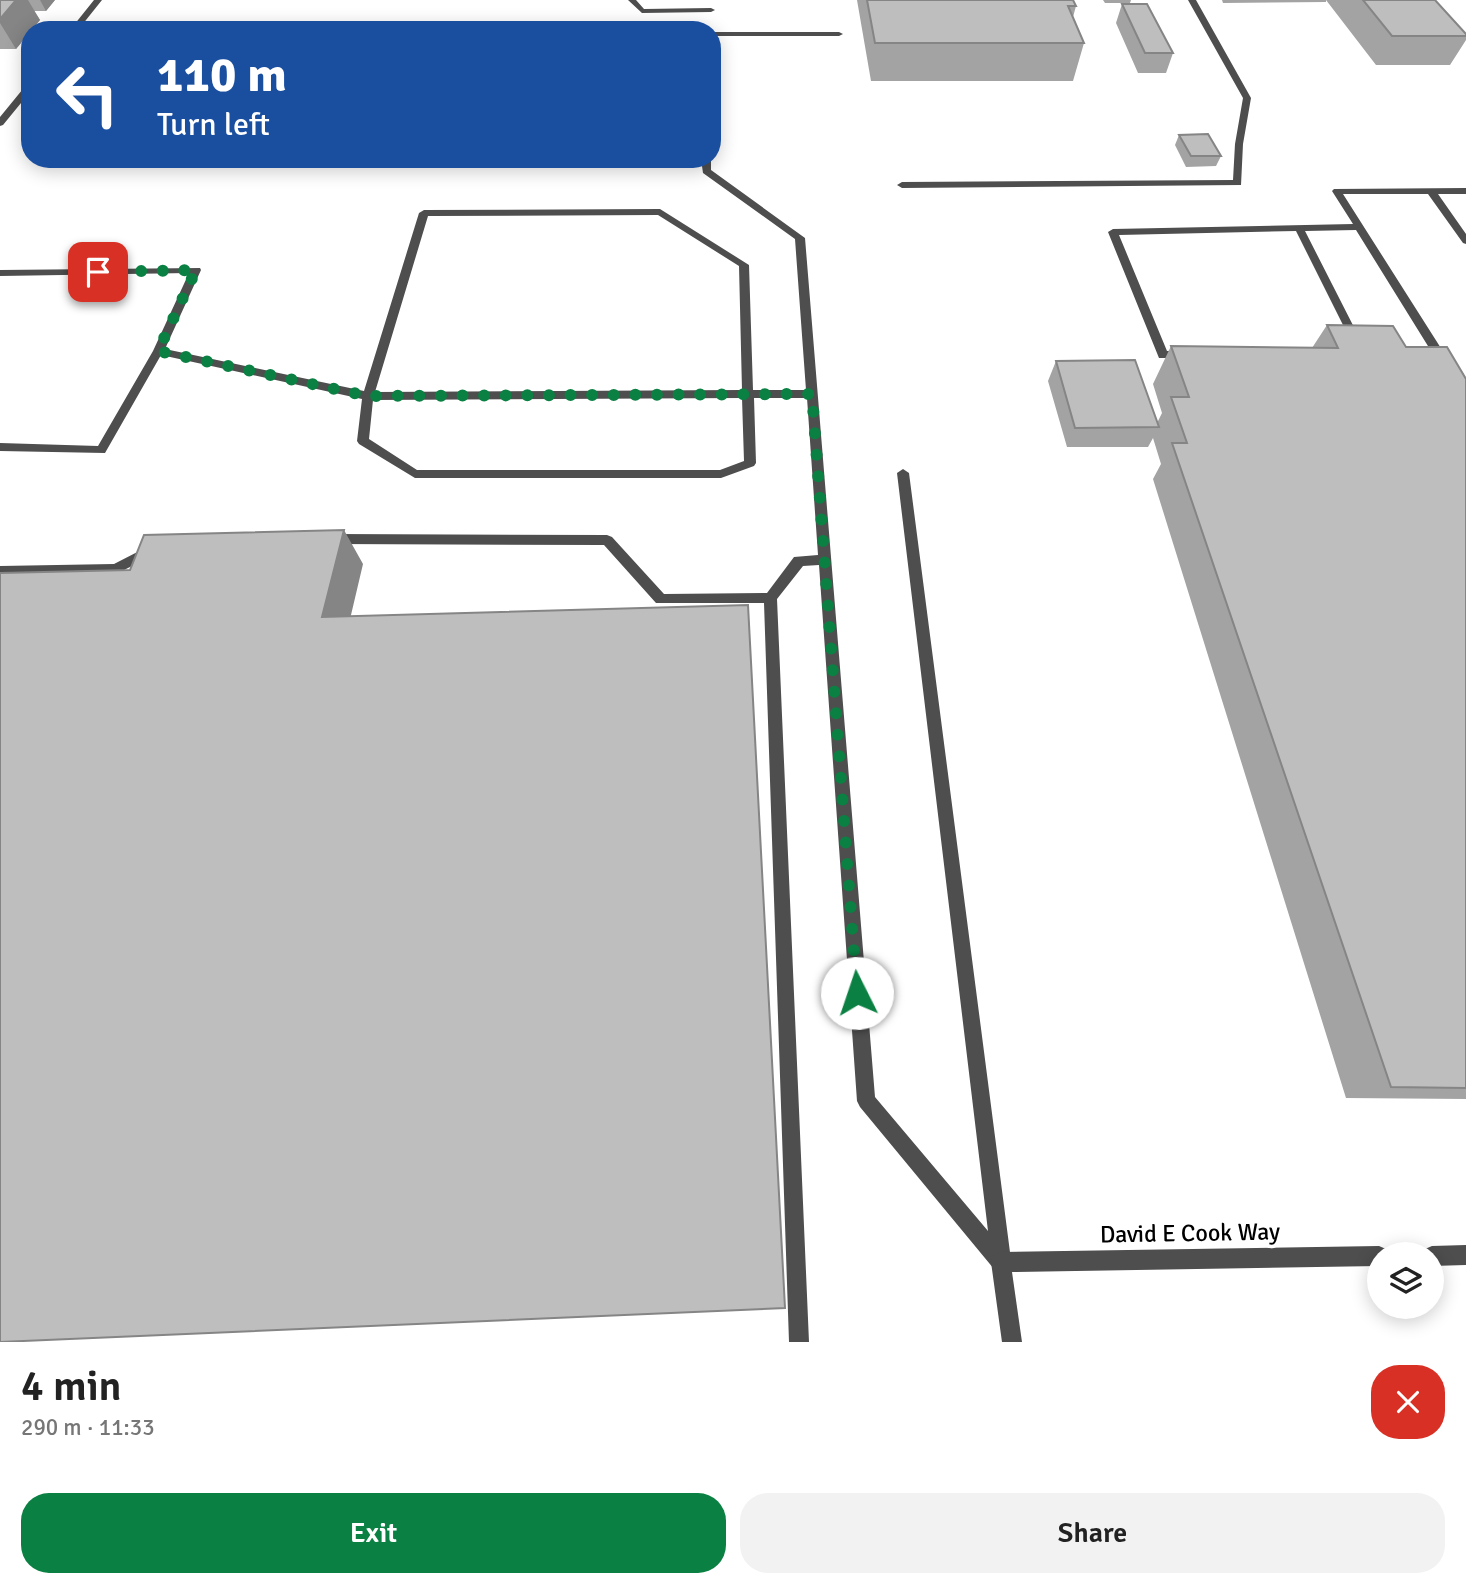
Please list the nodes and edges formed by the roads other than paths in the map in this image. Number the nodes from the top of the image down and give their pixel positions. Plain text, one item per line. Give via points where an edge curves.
1 (98, 0) edge
2 (632, 0) edge
3 (711, 0) edge
4 (1192, 0) edge
5 (711, 10) junction
6 (81, 21) edge
7 (711, 21) edge
8 (721, 32) edge
9 (839, 34) dead end
10 (21, 97) edge
11 (0, 123) edge
12 (706, 168) edge
13 (902, 185) dead end
14 (1431, 191) junction
15 (1466, 191) edge
16 (1360, 227) junction
17 (1299, 228) junction
18 (1466, 241) edge
19 (0, 273) edge
20 (1347, 349) edge
21 (158, 351) junction
22 (1202, 354) edge
23 (1452, 375) edge
24 (749, 394) junction
25 (812, 394) junction
26 (368, 396) junction
27 (0, 447) edge
28 (903, 473) dead end
29 (321, 539) edge
30 (160, 545) edge
31 (824, 560) junction
32 (0, 571) edge
33 (770, 598) junction
34 (1466, 1255) edge
35 (1367, 1256) edge
36 (1444, 1256) edge
37 (1001, 1262) junction
38 (799, 1342) edge
39 (1012, 1342) edge

1 - 6 street
2 - 5 street via 642,11
3 - 5 street
4 - 13 street via 1247,98 1238,183
5 - 7 street
8 - 9 street
10 - 11 street
12 - 25 street via 800,238
14 - 15 street
14 - 16 street via 1338,191
14 - 18 street
16 - 17 street
16 - 23 street
17 - 20 street via 1360,348
17 - 22 street via 1113,232 1163,355
19 - 21 street via 196,270
21 - 26 street
21 - 27 street via 101,450
24 - 25 street
24 - 26 street
24 - 26 street via 750,463 721,474 415,474 363,441
24 - 26 street via 744,265 660,212 466,213 424,214
25 - 31 street
28 - 37 street
29 - 33 street via 607,540 660,599
30 - 32 street via 116,569
31 - 33 street via 799,561
31 - 37 street via 866,1101
33 - 38 street
34 - 36 street
35 - 37 street, David E Cook Way
37 - 39 street

